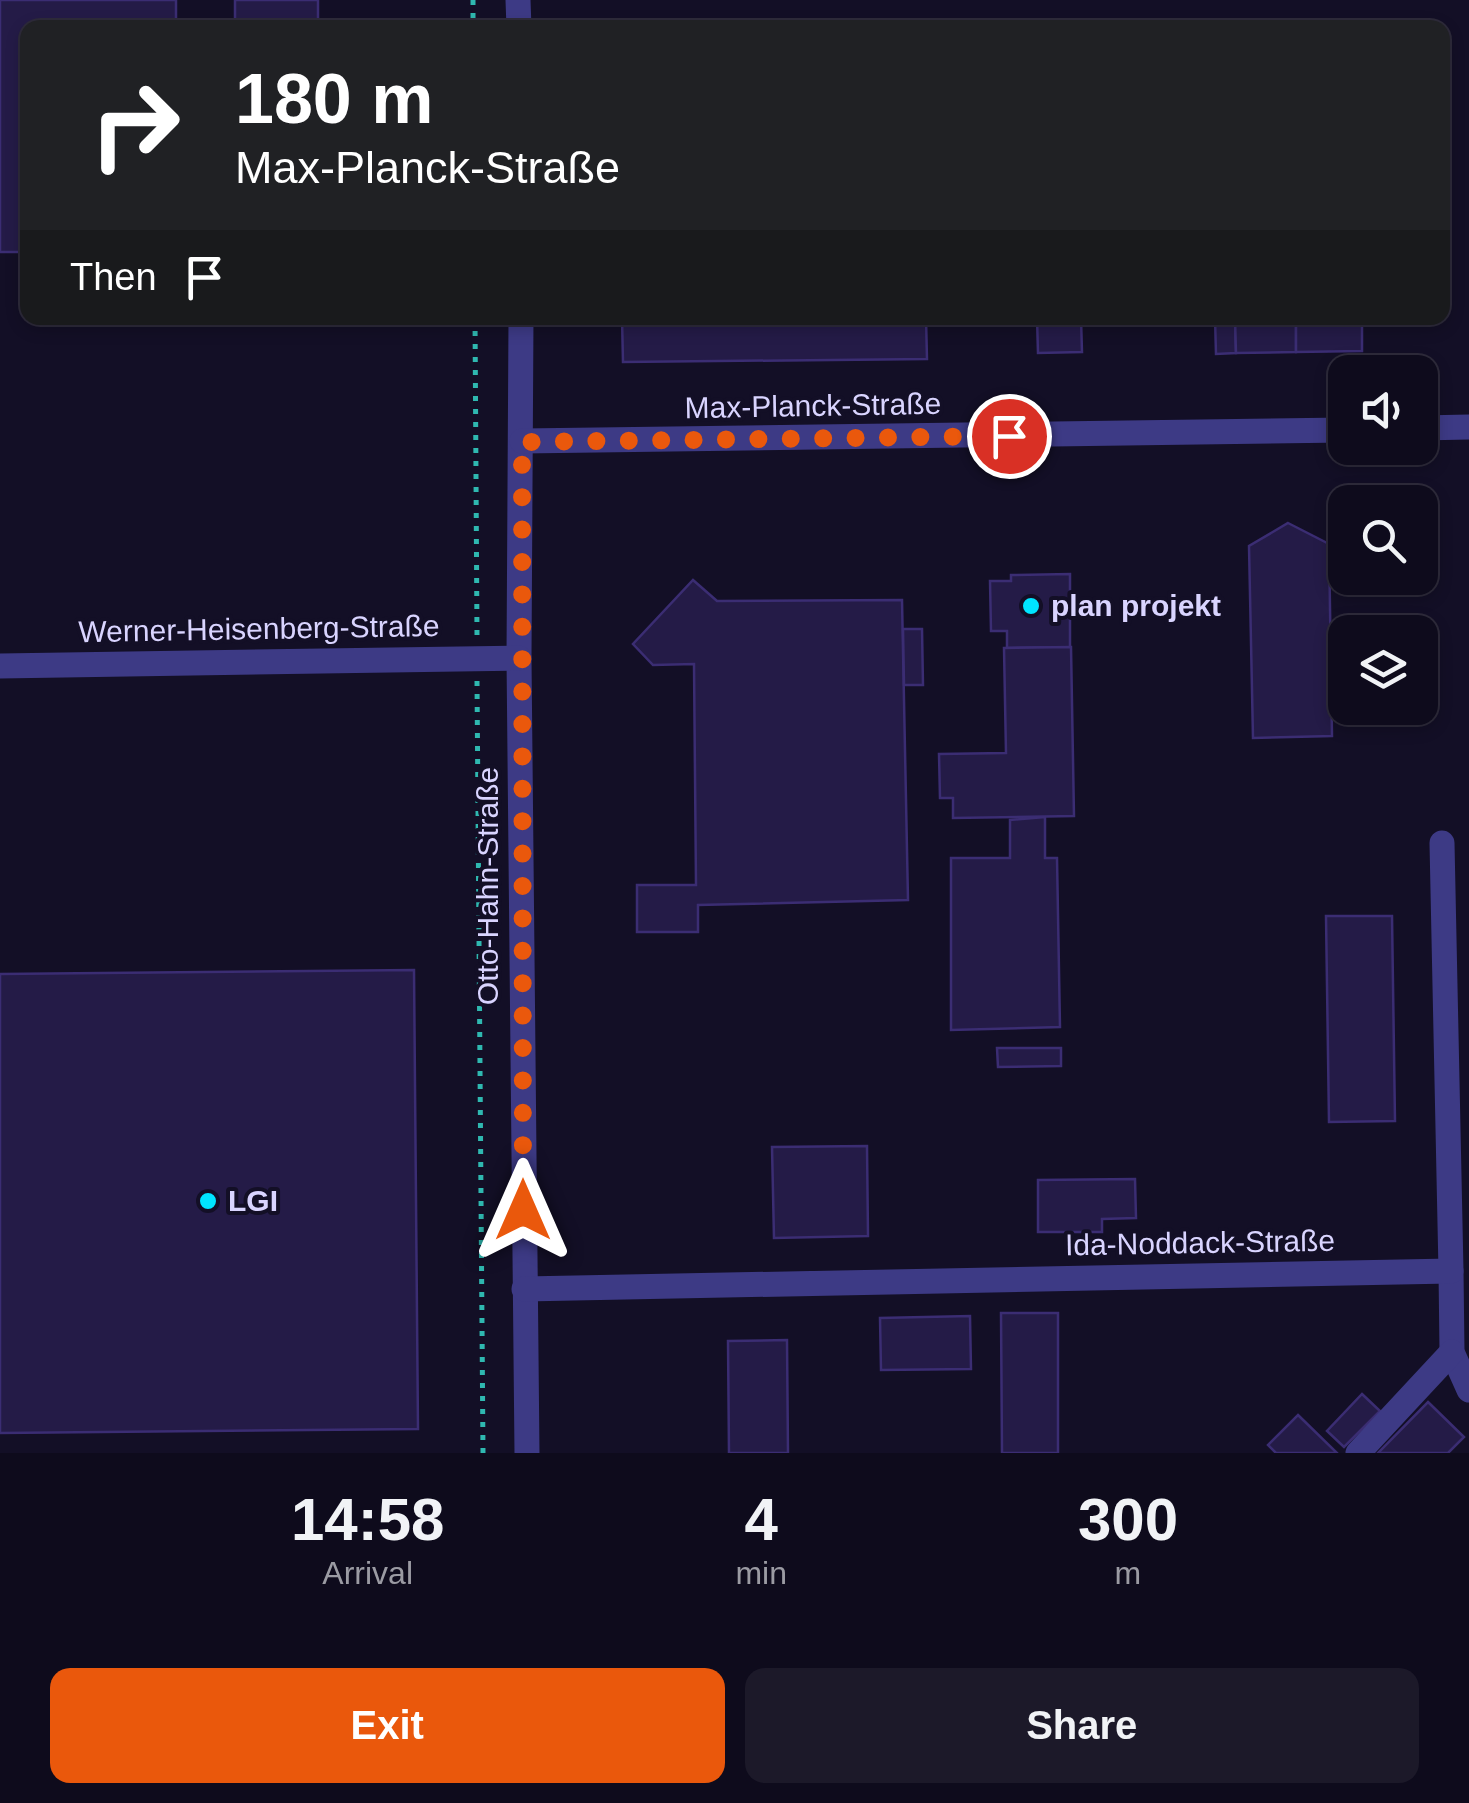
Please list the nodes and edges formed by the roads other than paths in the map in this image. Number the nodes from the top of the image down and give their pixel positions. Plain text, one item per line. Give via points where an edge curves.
1 (521, 325) edge
2 (1438, 428) edge
3 (1469, 428) edge
4 (1328, 430) edge
5 (522, 442) junction
6 (519, 658) junction
7 (0, 666) edge
8 (1442, 843) dead end
9 (1451, 1271) junction
10 (524, 1289) junction
11 (1452, 1352) junction
12 (1469, 1390) edge
13 (527, 1453) edge
14 (1358, 1453) edge

1 - 5 street, Otto-Hahn-Straße
2 - 3 street
4 - 5 street, Max-Planck-Straße
5 - 6 street, Otto-Hahn-Straße
6 - 7 street, Werner-Heisenberg-Straße
6 - 10 street, Otto-Hahn-Straße
8 - 9 street
9 - 10 street, Ida-Noddack-Straße
9 - 11 street
10 - 13 street, Otto-Hahn-Straße
11 - 12 street
11 - 14 street

